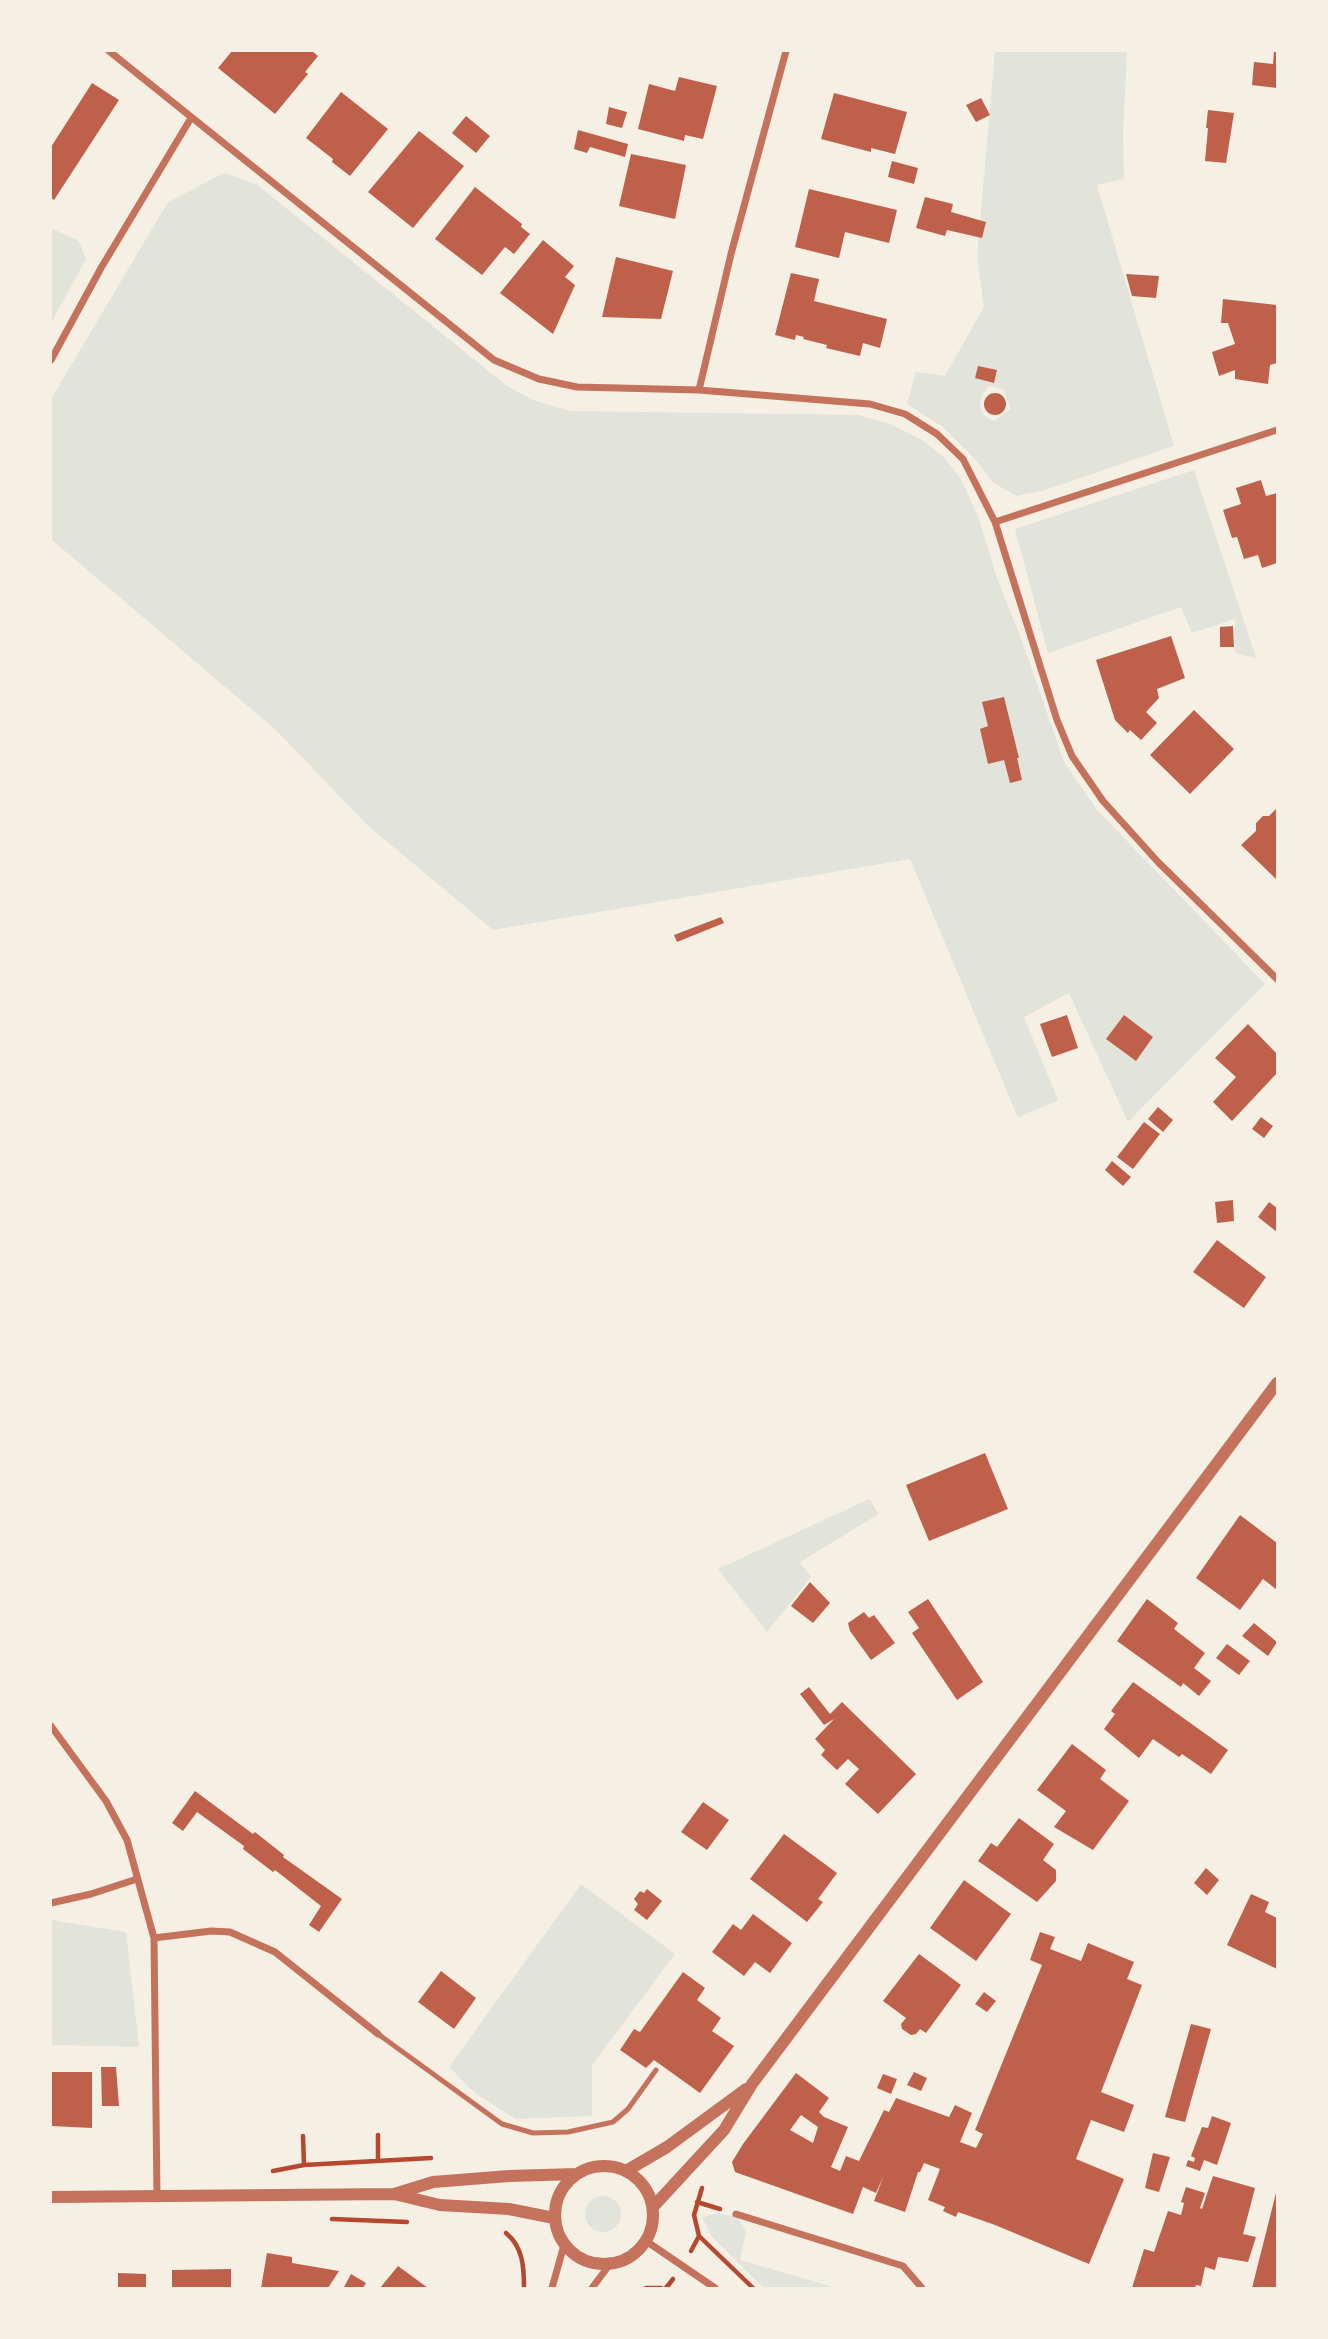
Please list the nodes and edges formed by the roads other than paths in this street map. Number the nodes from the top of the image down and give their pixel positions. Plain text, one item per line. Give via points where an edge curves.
1 (109, 51) edge
2 (786, 51) edge
3 (191, 118) junction
4 (51, 360) edge
5 (699, 390) junction
6 (1277, 430) edge
7 (995, 522) junction
8 (1277, 979) edge
9 (1277, 1383) edge
10 (51, 1726) edge
11 (138, 1879) junction
12 (51, 1903) edge
13 (153, 1938) junction
14 (378, 2034) joint
15 (656, 2070) dead end
16 (752, 2084) junction
17 (626, 2171) junction
18 (576, 2174) junction
19 (394, 2194) junction
20 (51, 2197) edge
21 (157, 2197) junction
22 (653, 2207) junction
23 (736, 2214) dead end
24 (554, 2218) junction
25 (646, 2241) junction
26 (564, 2245) junction
27 (610, 2264) junction
28 (552, 2288) edge
29 (592, 2288) edge
30 (715, 2288) edge
31 (922, 2288) edge

1 - 3 street
2 - 5 street
3 - 4 street via 100,268
3 - 5 street via 494,359 539,379 577,387
5 - 7 street via 870,404 905,414 937,434 963,459
6 - 7 street
7 - 8 street via 1072,756 1103,801 1158,862
9 - 16 street
10 - 11 street via 106,1801 127,1840
11 - 12 street
11 - 13 street
13 - 14 street via 230,1932 275,1952
13 - 21 street
14 - 15 lane via 502,2124 533,2133 568,2132 613,2122
16 - 17 street via 667,2147
16 - 22 street via 724,2130
17 - 18 street via 592,2167
17 - 22 street via 643,2186
18 - 19 street via 433,2182
18 - 24 street via 556,2201
19 - 21 street
19 - 24 street via 440,2205 509,2209
20 - 21 street
22 - 25 street
23 - 31 street via 903,2266
24 - 26 street
25 - 27 street via 625,2260
25 - 30 street
26 - 27 street via 585,2261
26 - 28 street
27 - 29 street

